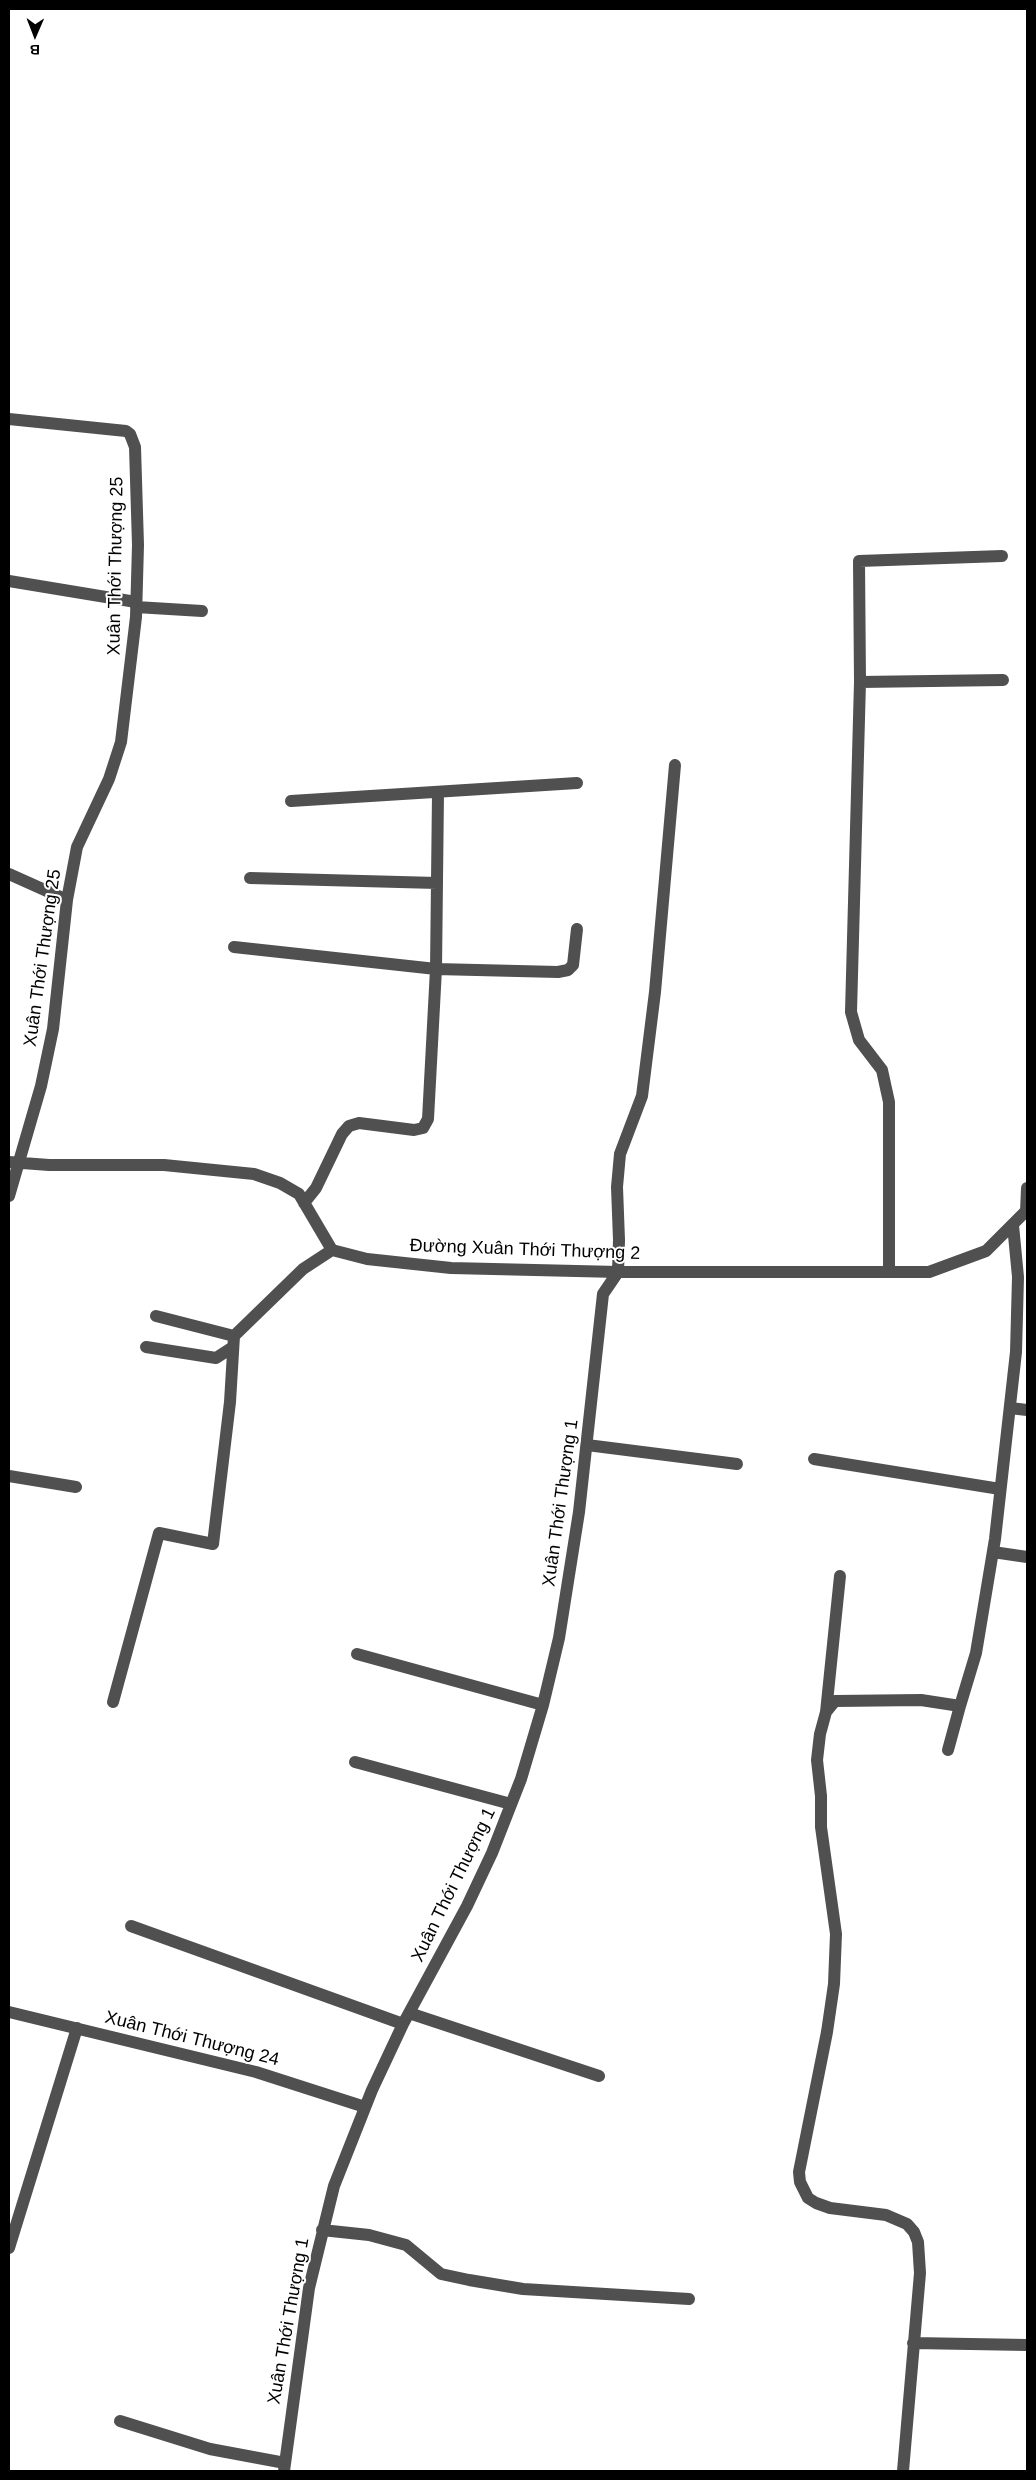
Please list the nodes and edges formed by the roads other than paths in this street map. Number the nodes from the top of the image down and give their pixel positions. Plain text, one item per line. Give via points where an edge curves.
1 (9, 419) edge
2 (1002, 556) dead end
3 (9, 581) edge
4 (136, 604) junction
5 (202, 611) dead end
6 (1002, 680) dead end
7 (860, 682) junction
8 (675, 765) dead end
9 (577, 783) dead end
10 (438, 792) junction
11 (291, 801) dead end
12 (9, 874) edge
13 (250, 878) dead end
14 (437, 883) junction
15 (67, 900) junction
16 (577, 929) dead end
17 (234, 947) dead end
18 (436, 969) junction
19 (14, 1163) edge
20 (1027, 1188) edge
21 (9, 1196) edge
22 (304, 1203) junction
23 (1027, 1211) edge
24 (1013, 1225) junction
25 (332, 1250) junction
26 (618, 1272) junction
27 (889, 1272) junction
28 (156, 1316) dead end
29 (234, 1342) junction
30 (146, 1347) dead end
31 (1010, 1408) junction
32 (1027, 1410) edge
33 (587, 1445) junction
34 (814, 1459) dead end
35 (737, 1464) dead end
36 (9, 1476) edge
37 (76, 1487) dead end
38 (1000, 1489) junction
39 (993, 1552) junction
40 (1027, 1557) edge
41 (840, 1576) dead end
42 (357, 1654) dead end
43 (113, 1702) dead end
44 (543, 1705) junction
45 (960, 1706) junction
46 (826, 1712) junction
47 (948, 1750) dead end
48 (355, 1762) dead end
49 (511, 1804) junction
50 (131, 1926) dead end
51 (9, 2012) edge
52 (406, 2018) junction
53 (77, 2028) junction
54 (600, 2076) dead end
55 (365, 2107) junction
56 (322, 2230) junction
57 (9, 2248) edge
58 (689, 2298) dead end
59 (913, 2343) junction
60 (1027, 2345) edge
61 (120, 2422) dead end
62 (285, 2467) edge
63 (903, 2471) edge

1 - 4 street, Xuân Thới Thượng 25 via 126,431 132,436 136,447
2 - 7 street via 859,561
3 - 4 street
4 - 5 street
4 - 15 street, Xuân Thới Thượng 25 via 121,742 109,779 77,847
6 - 7 street
7 - 27 street via 851,1012 859,1040 882,1070 889,1102
8 - 26 street via 655,992 642,1096 620,1154 616,1187
9 - 10 street
10 - 11 street
10 - 14 street
12 - 15 street
13 - 14 street
14 - 18 street
15 - 19 street, Xuân Thới Thượng 25 via 53,1029 41,1086
16 - 18 street via 575,959 568,970
17 - 18 street
18 - 22 street via 428,1119 423,1128 414,1130 359,1123 349,1126 316,1188
19 - 21 street, Xuân Thới Thượng 25
19 - 22 street via 164,1165 246,1173 280,1183 299,1194
20 - 23 street
22 - 25 street
23 - 24 street, Đường Xuân Thới Thượng 2
24 - 27 street, Đường Xuân Thới Thượng 2 via 986,1251 954,1264 929,1272
24 - 31 street via 1018,1277 1016,1352
25 - 26 street, Đường Xuân Thới Thượng 2 via 367,1259 451,1268
25 - 29 street via 303,1269
26 - 27 street, Đường Xuân Thới Thượng 2
26 - 33 street, Xuân Thới Thượng 1 via 603,1294
28 - 29 street
29 - 30 street via 216,1358
29 - 43 street via 213,1544 159,1533
31 - 32 street
31 - 38 street
33 - 35 street
33 - 44 street, Xuân Thới Thượng 1 via 559,1638
34 - 38 street
36 - 37 street
38 - 39 street
39 - 40 street
39 - 45 street via 976,1653
41 - 46 street
42 - 44 street
44 - 49 street, Xuân Thới Thượng 1
45 - 46 street via 921,1700 835,1702
45 - 47 street
46 - 59 street via 817,1760 821,1827 836,1934 834,1974 827,2032 799,2172 800,2182 805,2194 816,2203 830,2208 886,2215 907,2224 914,2232 918,2242 920,2273
48 - 49 street
49 - 52 street, Xuân Thới Thượng 1 via 467,1906
50 - 52 street
51 - 53 street, Xuân Thới Thượng 24
52 - 54 street
52 - 55 street, Xuân Thới Thượng 1
53 - 55 street, Xuân Thới Thượng 24 via 256,2072
53 - 57 street
55 - 56 street, Xuân Thới Thượng 1 via 334,2186
56 - 58 street via 370,2235 406,2245 441,2274 469,2280 523,2289
56 - 62 street, Xuân Thới Thượng 1 via 309,2288
59 - 60 street
59 - 63 street
61 - 62 street

